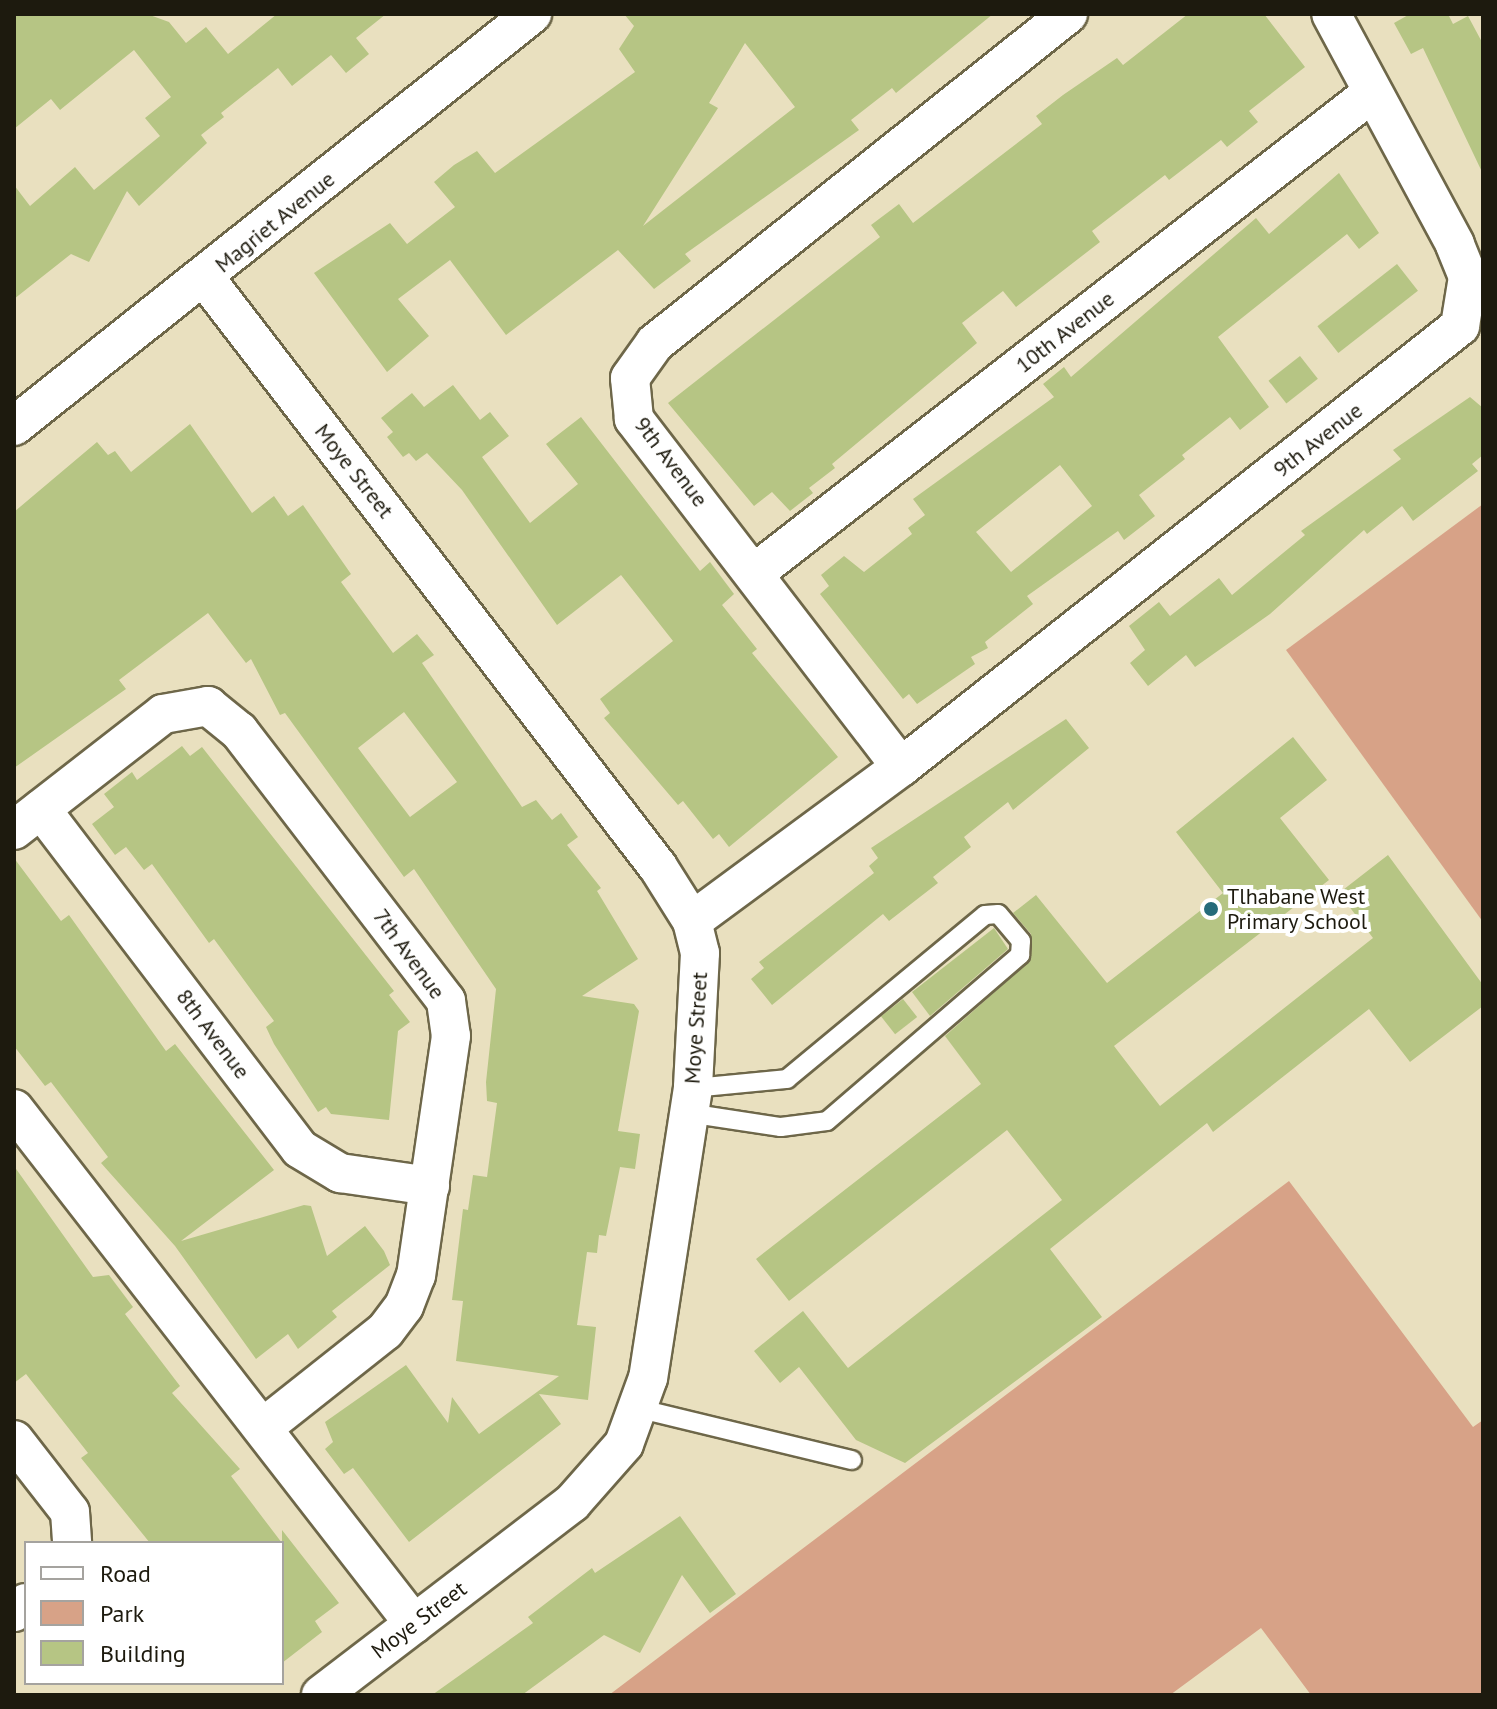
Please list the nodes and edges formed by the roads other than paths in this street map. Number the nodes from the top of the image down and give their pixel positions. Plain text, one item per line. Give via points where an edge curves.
1 (532, 14) edge
2 (1068, 14) edge
3 (1331, 14) edge
4 (1372, 93) junction
5 (205, 278) junction
6 (14, 426) edge
7 (757, 571) junction
8 (901, 767) junction
9 (28, 820) edge
10 (692, 921) junction
11 (690, 1100) junction
12 (14, 1109) edge
13 (430, 1186) junction
14 (641, 1409) junction
15 (264, 1427) junction
16 (14, 1440) edge
17 (852, 1460) dead end
18 (72, 1541) edge
19 (414, 1624) junction
20 (321, 1695) edge

1 - 5 street, Magriet Avenue
2 - 7 street, 9th Avenue via 640,358 630,378 634,419
3 - 4 street, 9th Avenue
4 - 7 street, 10th Avenue
4 - 8 street, 9th Avenue via 1468,277 1460,326
5 - 6 street, Magriet Avenue
5 - 10 street, Moye Street via 658,867
7 - 8 street, 9th Avenue
8 - 10 street, 9th Avenue
9 - 13 street, 8th Avenue via 300,1149 340,1173
9 - 13 street, 7th Avenue via 163,714 208,706 225,716 446,1001 451,1036
10 - 11 street, Moye Street via 702,981
11 - 11 lane via 781,1127 827,1121 1020,955 1021,941 998,914 985,915 787,1079
11 - 14 street, Moye Street
12 - 15 street
13 - 15 street, 7th Avenue via 404,1306 385,1331
14 - 17 lane
14 - 19 street, Moye Street via 602,1475
15 - 19 street
16 - 18 street via 70,1512
19 - 20 street, Moye Street

